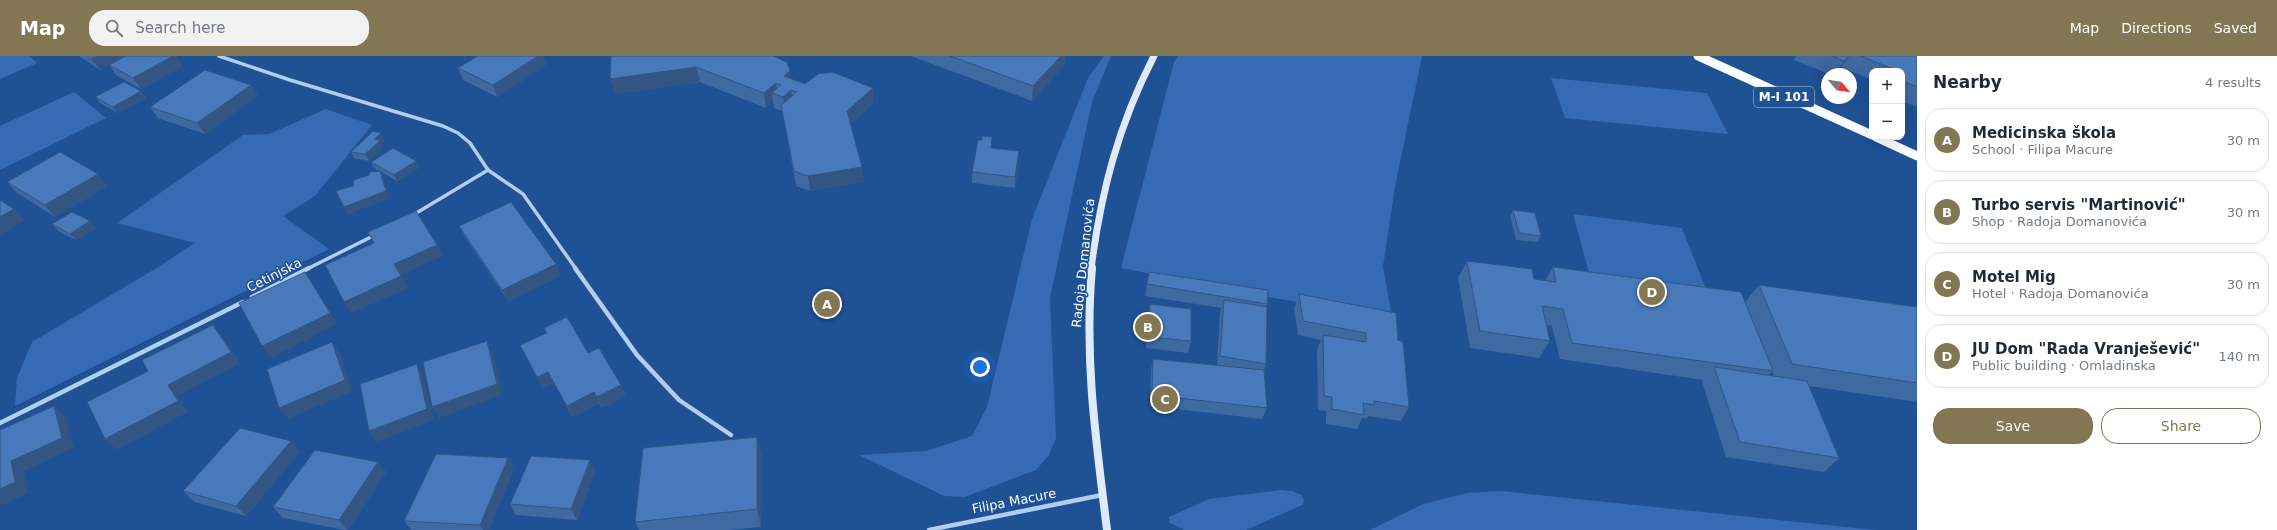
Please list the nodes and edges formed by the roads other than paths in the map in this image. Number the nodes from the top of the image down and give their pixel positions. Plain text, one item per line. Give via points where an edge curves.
1 (219, 56) edge
2 (1154, 56) edge
3 (1698, 56) edge
4 (1711, 58) edge
5 (1869, 134) edge
6 (1882, 140) edge
7 (1917, 156) edge
8 (488, 170) junction
9 (405, 220) edge
10 (377, 234) edge
11 (0, 423) edge
12 (731, 435) dead end
13 (1103, 495) junction
14 (929, 530) edge
15 (1107, 530) edge

1 - 8 street via 443,126 470,142
2 - 13 main road, Radoja Domanovića via 1120,128 1101,203 1095,252 1088,344 1092,406
3 - 4 main road, M-I 101
4 - 5 main road, M-I 101
6 - 7 main road
8 - 9 street
8 - 12 street via 523,194 637,355 679,400
10 - 11 street, Cetinjska
13 - 14 street, Filipa Macure
13 - 15 main road, Radoja Domanovića

